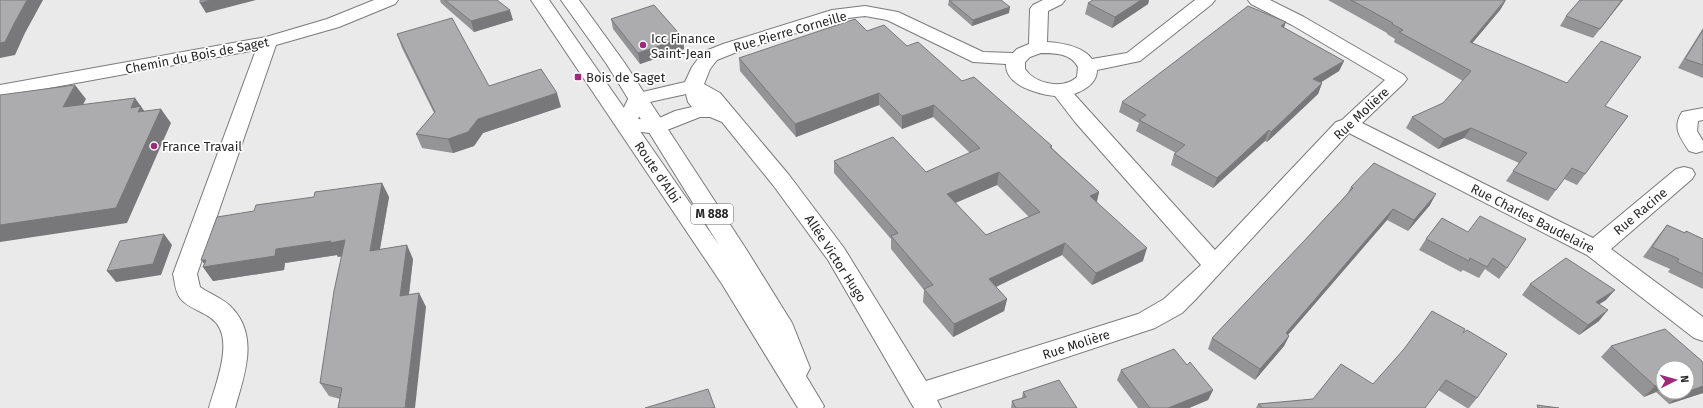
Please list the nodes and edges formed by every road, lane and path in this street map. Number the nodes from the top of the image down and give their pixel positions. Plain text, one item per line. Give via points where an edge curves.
1 (389, 0) edge
2 (540, 0) edge
3 (570, 0) edge
4 (1056, 0) edge
5 (1206, 0) edge
6 (1257, 0) edge
7 (268, 42) junction
8 (1038, 47) junction
9 (1017, 59) junction
10 (1087, 66) junction
11 (694, 88) junction
12 (0, 91) edge
13 (1061, 91) junction
14 (637, 99) junction
15 (700, 111) junction
16 (1703, 114) edge
17 (729, 117) junction
18 (626, 124) junction
19 (1350, 125) junction
20 (657, 127) junction
21 (1696, 146) dead end
22 (1684, 174) dead end
23 (1595, 249) junction
24 (1215, 265) junction
25 (1703, 331) edge
26 (924, 401) edge
27 (812, 407) edge
28 (222, 408) edge

1 - 7 street, Chemin du Bois de Saget via 333,23
2 - 18 street, Route d'Albi / M 888
3 - 14 street, Route d'Albi / M 888
4 - 8 street via 1040,9
5 - 10 street via 1133,57
6 - 19 street, Rue Molière via 1397,79
7 - 12 street, Chemin du Bois de Saget
7 - 28 street via 185,274 189,292 225,316 235,331 235,356
8 - 9 street
8 - 10 street via 1067,51
9 - 11 street, Rue Pierre Corneille via 980,58 892,16 865,11 838,14 710,56 696,77
9 - 13 street via 1015,66 1025,81 1036,87
10 - 13 street via 1088,74 1084,82 1075,88
11 - 14 street
11 - 15 street
11 - 17 street, Allée Victor Hugo via 713,97
13 - 24 street
14 - 18 street
14 - 20 street, Route d'Albi / M 888
15 - 17 street
15 - 20 street
16 - 21 street via 1689,117 1687,131
17 - 26 street, Allée Victor Hugo via 781,180 836,254
18 - 20 street
18 - 27 street, Route d'Albi / M 888 via 730,278
19 - 23 street, Rue Charles Baudelaire
19 - 24 street, Rue Molière via 1343,127
20 - 27 street, Route d'Albi / M 888 via 783,330
22 - 23 street, Rue Racine
23 - 25 street, Rue Charles Baudelaire
24 - 26 street, Rue Molière via 1173,306 1146,321

